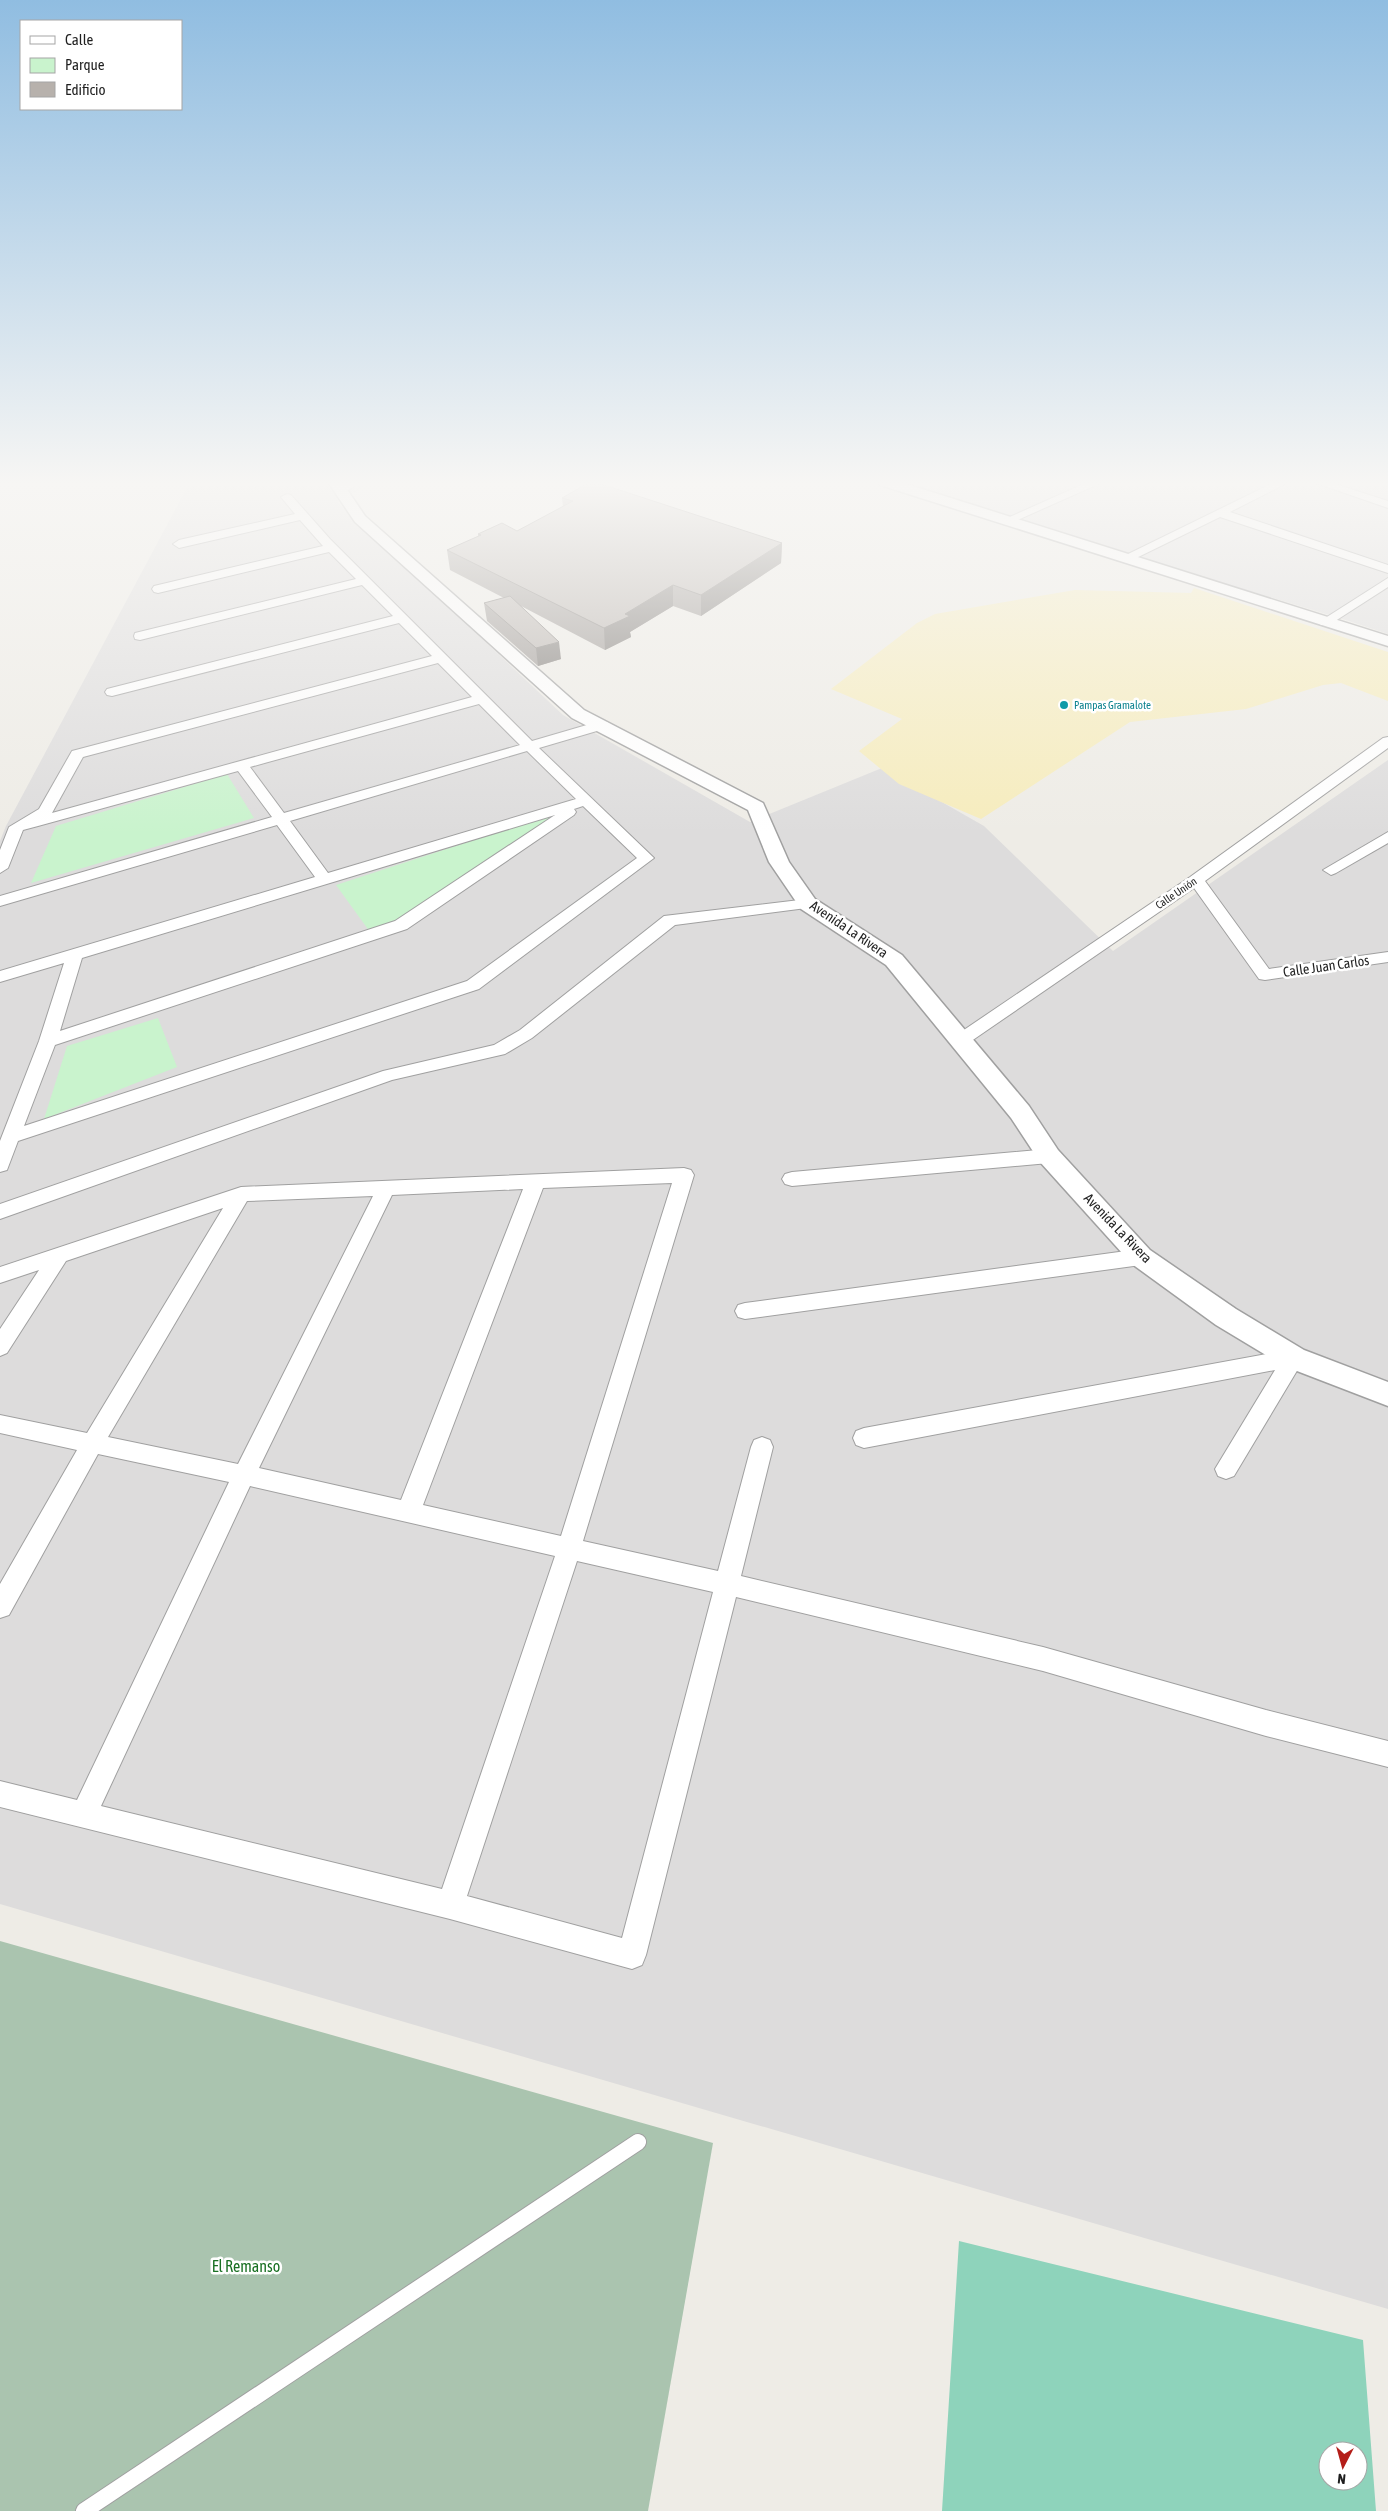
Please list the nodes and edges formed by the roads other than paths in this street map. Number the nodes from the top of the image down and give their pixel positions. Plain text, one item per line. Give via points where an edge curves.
1 (289, 599) edge
2 (384, 599) edge
3 (449, 599) edge
4 (1254, 599) edge
5 (1361, 599) edge
6 (402, 618) junction
7 (1325, 622) junction
8 (140, 636) dead end
9 (1388, 641) edge
10 (441, 658) junction
11 (112, 692) dead end
12 (482, 699) junction
13 (602, 725) junction
14 (1388, 741) edge
15 (530, 747) junction
16 (241, 765) junction
17 (585, 801) junction
18 (280, 818) junction
19 (17, 827) junction
20 (1388, 837) edge
21 (0, 868) edge
22 (1331, 870) dead end
23 (324, 878) junction
24 (1196, 880) junction
25 (0, 901) edge
26 (808, 904) junction
27 (75, 954) junction
28 (1388, 957) edge
29 (0, 977) edge
30 (961, 1040) junction
31 (48, 1041) junction
32 (11, 1137) junction
33 (1050, 1156) junction
34 (0, 1166) edge
35 (792, 1179) dead end
36 (536, 1181) junction
37 (386, 1188) junction
38 (241, 1194) junction
39 (0, 1212) edge
40 (59, 1255) junction
41 (1141, 1256) junction
42 (0, 1275) edge
43 (745, 1311) dead end
44 (0, 1347) edge
45 (1294, 1358) junction
46 (1388, 1394) edge
47 (0, 1424) edge
48 (864, 1438) dead end
49 (93, 1443) junction
50 (762, 1447) dead end
51 (1226, 1469) dead end
52 (244, 1475) junction
53 (408, 1513) junction
54 (569, 1548) junction
55 (726, 1584) junction
56 (0, 1607) edge
57 (1388, 1754) edge
58 (0, 1794) edge
59 (83, 1816) junction
60 (450, 1905) junction
61 (638, 2142) dead end
62 (84, 2511) edge

1 - 8 street
2 - 6 street
3 - 13 street, Avenida La Rivera via 578,714
4 - 7 street
5 - 7 street
6 - 10 street
6 - 11 street
7 - 9 street
10 - 12 street
10 - 19 street via 77,754 46,812
12 - 15 street
12 - 16 street
13 - 15 street
13 - 26 street, Avenida La Rivera via 756,807 779,862
14 - 24 street, Calle Unión
15 - 17 street
15 - 18 street
16 - 18 street
16 - 19 street
17 - 23 street
17 - 31 street via 401,926
17 - 32 street via 646,858 473,985
18 - 23 street
18 - 25 street
19 - 21 street
20 - 22 street
23 - 27 street
24 - 28 street, Calle Juan Carlos via 1265,975
24 - 30 street, Calle Unión
26 - 30 street, Avenida La Rivera via 894,960
26 - 39 street via 670,920 526,1034 499,1050 388,1075
27 - 29 street
27 - 31 street
30 - 33 street, Avenida La Rivera via 1020,1112
31 - 32 street
32 - 34 street
33 - 35 street
33 - 41 street, Avenida La Rivera
36 - 37 street
36 - 53 street
36 - 54 street via 684,1175
37 - 38 street
37 - 52 street
38 - 40 street
38 - 49 street
40 - 42 street
40 - 44 street
41 - 43 street
41 - 45 street, Avenida La Rivera via 1226,1317
45 - 46 street, Avenida La Rivera
45 - 48 street
45 - 51 street
47 - 49 street
49 - 52 street
49 - 56 street
50 - 55 street
52 - 53 street
52 - 59 street
53 - 54 street
54 - 55 street
54 - 60 street
55 - 57 street via 1043,1659 1266,1723
55 - 60 street via 632,1955
58 - 59 street
59 - 60 street
61 - 62 lane

